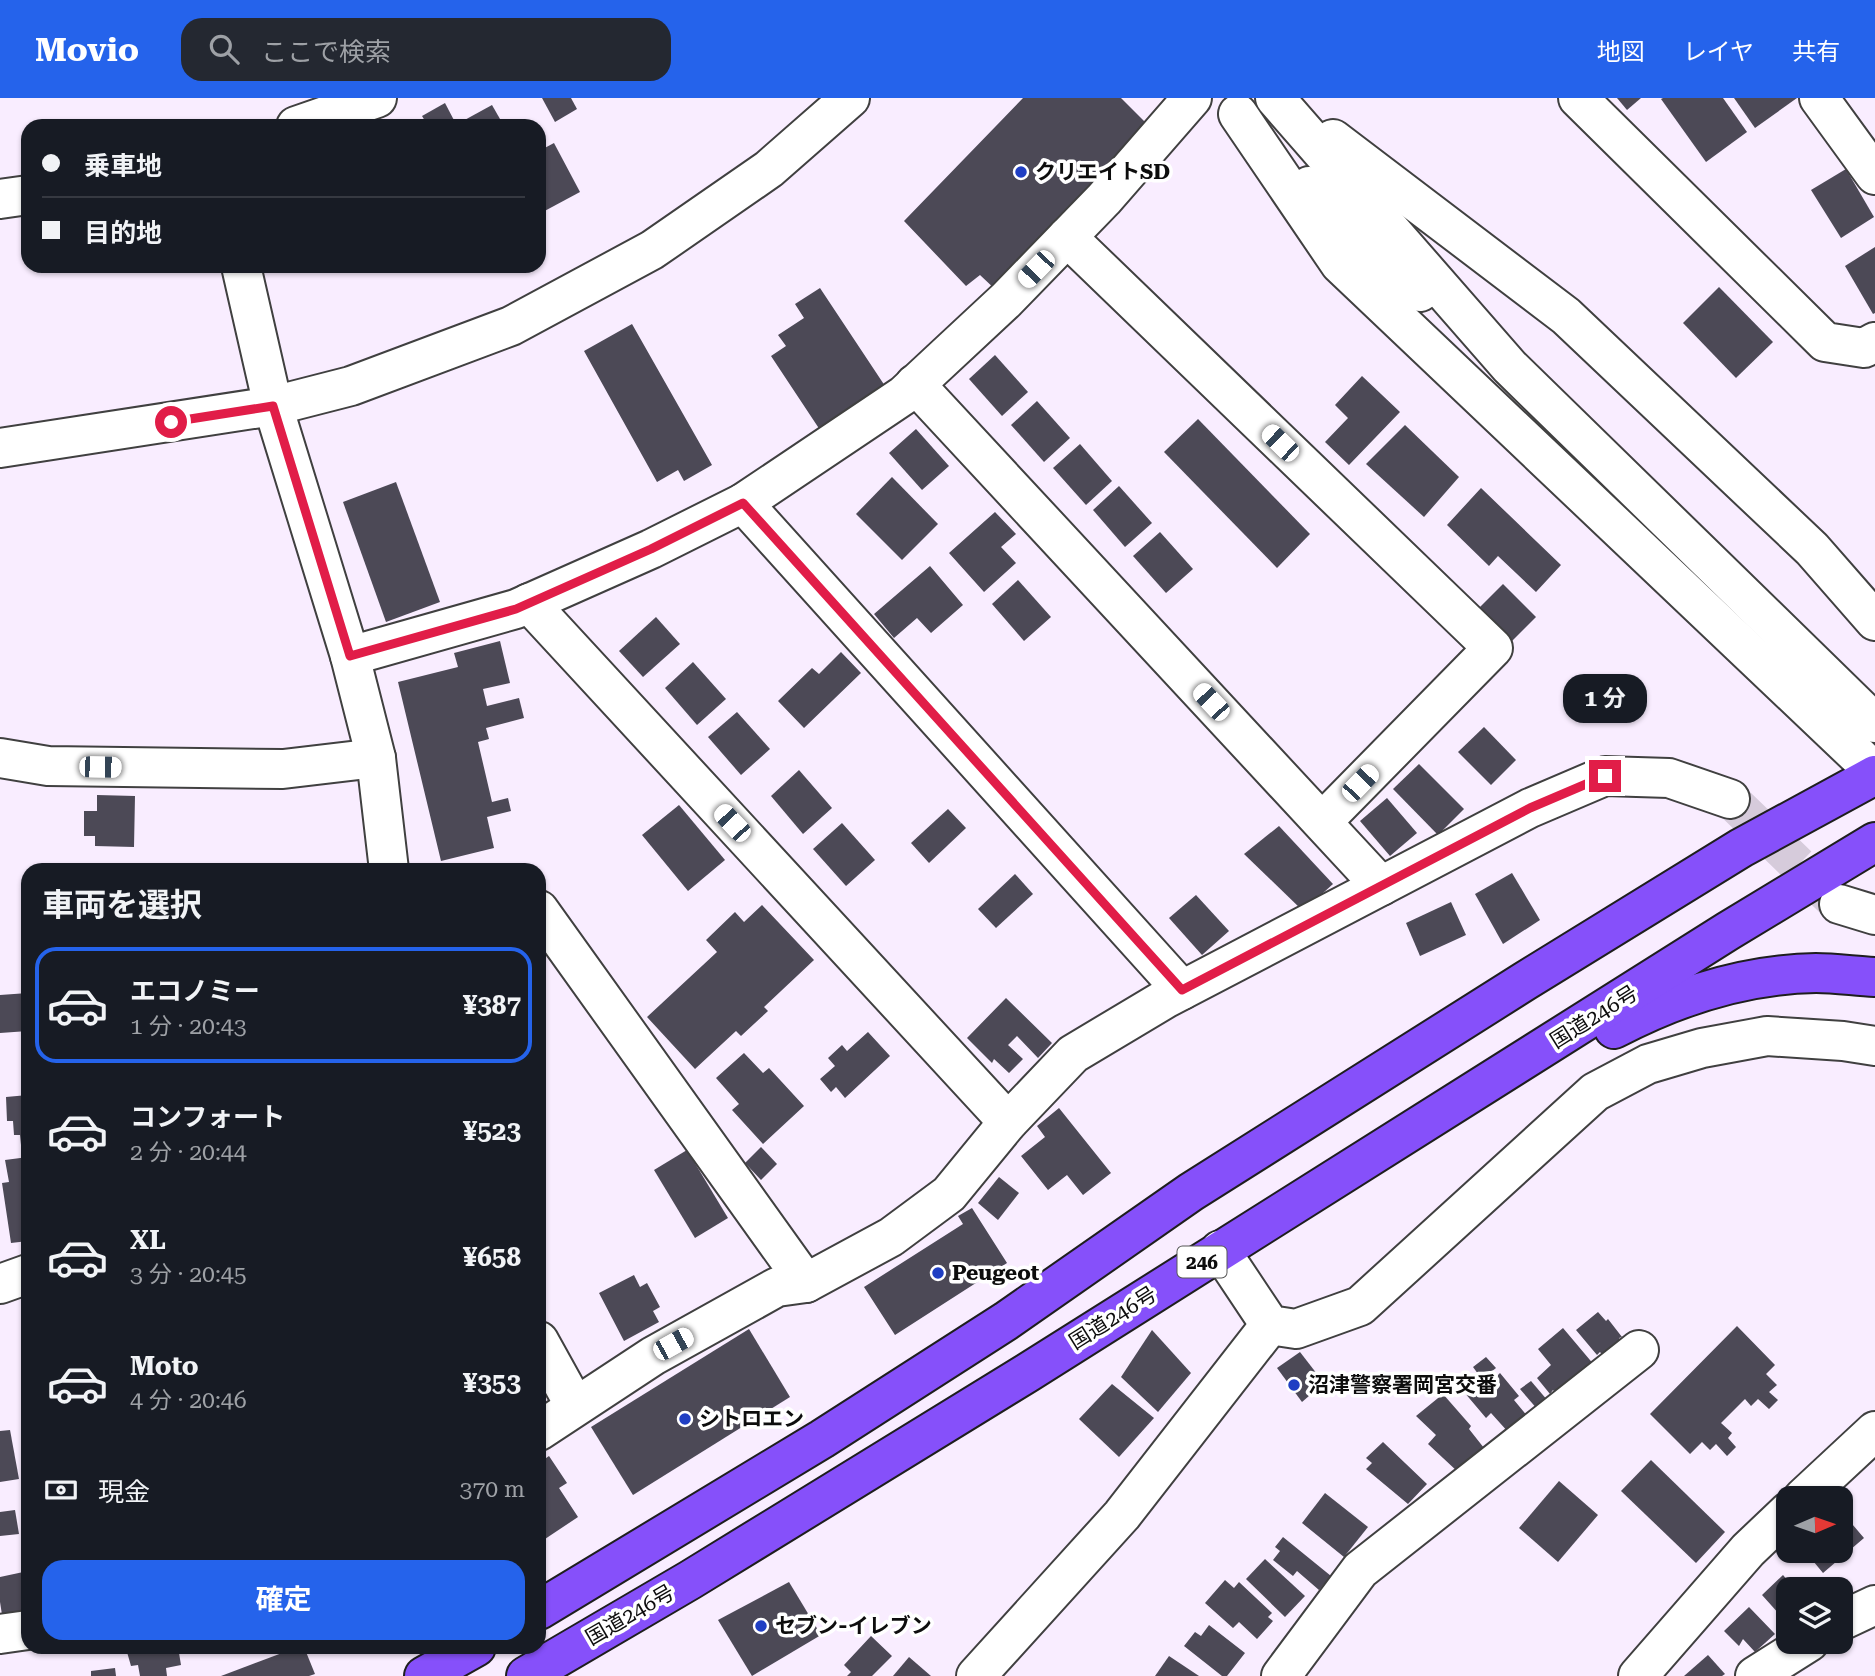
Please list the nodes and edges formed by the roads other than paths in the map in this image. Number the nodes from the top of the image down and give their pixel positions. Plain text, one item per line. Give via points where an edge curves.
1 (377, 98) edge
2 (850, 98) edge
3 (1192, 98) edge
4 (1277, 98) edge
5 (1578, 98) edge
6 (1819, 98) edge
7 (1225, 106) edge
8 (316, 119) edge
9 (1875, 175) edge
10 (21, 196) edge
11 (0, 199) edge
12 (1067, 237) junction
13 (243, 273) edge
14 (1875, 342) edge
15 (1510, 367) junction
16 (915, 384) junction
17 (273, 406) junction
18 (0, 449) edge
19 (743, 503) junction
20 (529, 603) junction
21 (1875, 621) edge
22 (350, 656) junction
23 (1875, 723) edge
24 (0, 758) edge
25 (376, 758) junction
26 (1875, 773) edge
27 (1730, 799) tunnel mouth
28 (1323, 821) junction
29 (1875, 842) edge
30 (387, 863) edge
31 (1381, 886) junction
32 (1839, 904) tunnel mouth
33 (1875, 915) edge
34 (546, 920) edge
35 (1875, 977) edge
36 (1182, 990) junction
37 (1875, 1046) edge
38 (1008, 1122) junction
39 (1331, 1180) junction
40 (1220, 1250) junction
41 (21, 1276) edge
42 (806, 1283) junction
43 (0, 1284) edge
44 (1270, 1325) junction
45 (1639, 1350) dead end
46 (546, 1354) edge
47 (575, 1406) junction
48 (546, 1426) edge
49 (1875, 1431) edge
50 (1816, 1486) edge
51 (1776, 1523) edge
52 (546, 1605) edge
53 (1875, 1605) edge
54 (1853, 1615) edge
55 (21, 1631) edge
56 (0, 1634) edge
57 (463, 1654) edge
58 (1790, 1654) edge
59 (424, 1676) edge
60 (526, 1676) edge
61 (976, 1676) edge
62 (1281, 1676) edge
63 (1638, 1676) edge
64 (1755, 1676) edge

1 - 8 street
2 - 17 street via 769,169 652,250 522,319 351,386
3 - 12 street
4 - 15 street
4 - 21 street via 1578,309 1812,549
5 - 14 street via 1825,342 1864,348
6 - 9 street
7 - 15 street via 1377,257
7 - 26 street via 1340,264
10 - 11 street
12 - 16 street
12 - 28 street via 1493,648
13 - 17 street
15 - 23 street
16 - 19 street
16 - 28 street
17 - 18 street
17 - 22 street
19 - 20 street
19 - 36 street
20 - 22 street
20 - 38 street
22 - 25 street
24 - 25 street via 48,766 283,769
25 - 30 street
26 - 52 highway via 1741,848 1525,981 1191,1192 1006,1321 822,1439
27 - 31 street via 1669,778 1605,776 1530,808
28 - 31 street
29 - 39 highway, 国道246号 / 246
31 - 36 street
32 - 33 street
34 - 42 street
35 - 39 highway, 246 via 1817,973 1741,980 1650,1011
36 - 38 street via 1073,1054
37 - 44 street via 1767,1036 1702,1048 1648,1065 1595,1092 1360,1306 1296,1329
38 - 42 street via 949,1195 891,1237
39 - 40 highway, 国道246号 / 246
40 - 44 street
40 - 60 highway, 国道246号 / 246 via 690,1580
41 - 43 street
42 - 47 street via 777,1287
44 - 61 street via 1122,1516
45 - 62 street via 1360,1570
46 - 47 street
47 - 48 street
49 - 50 street
51 - 63 street
53 - 54 street
55 - 56 street
57 - 59 highway
58 - 64 street

